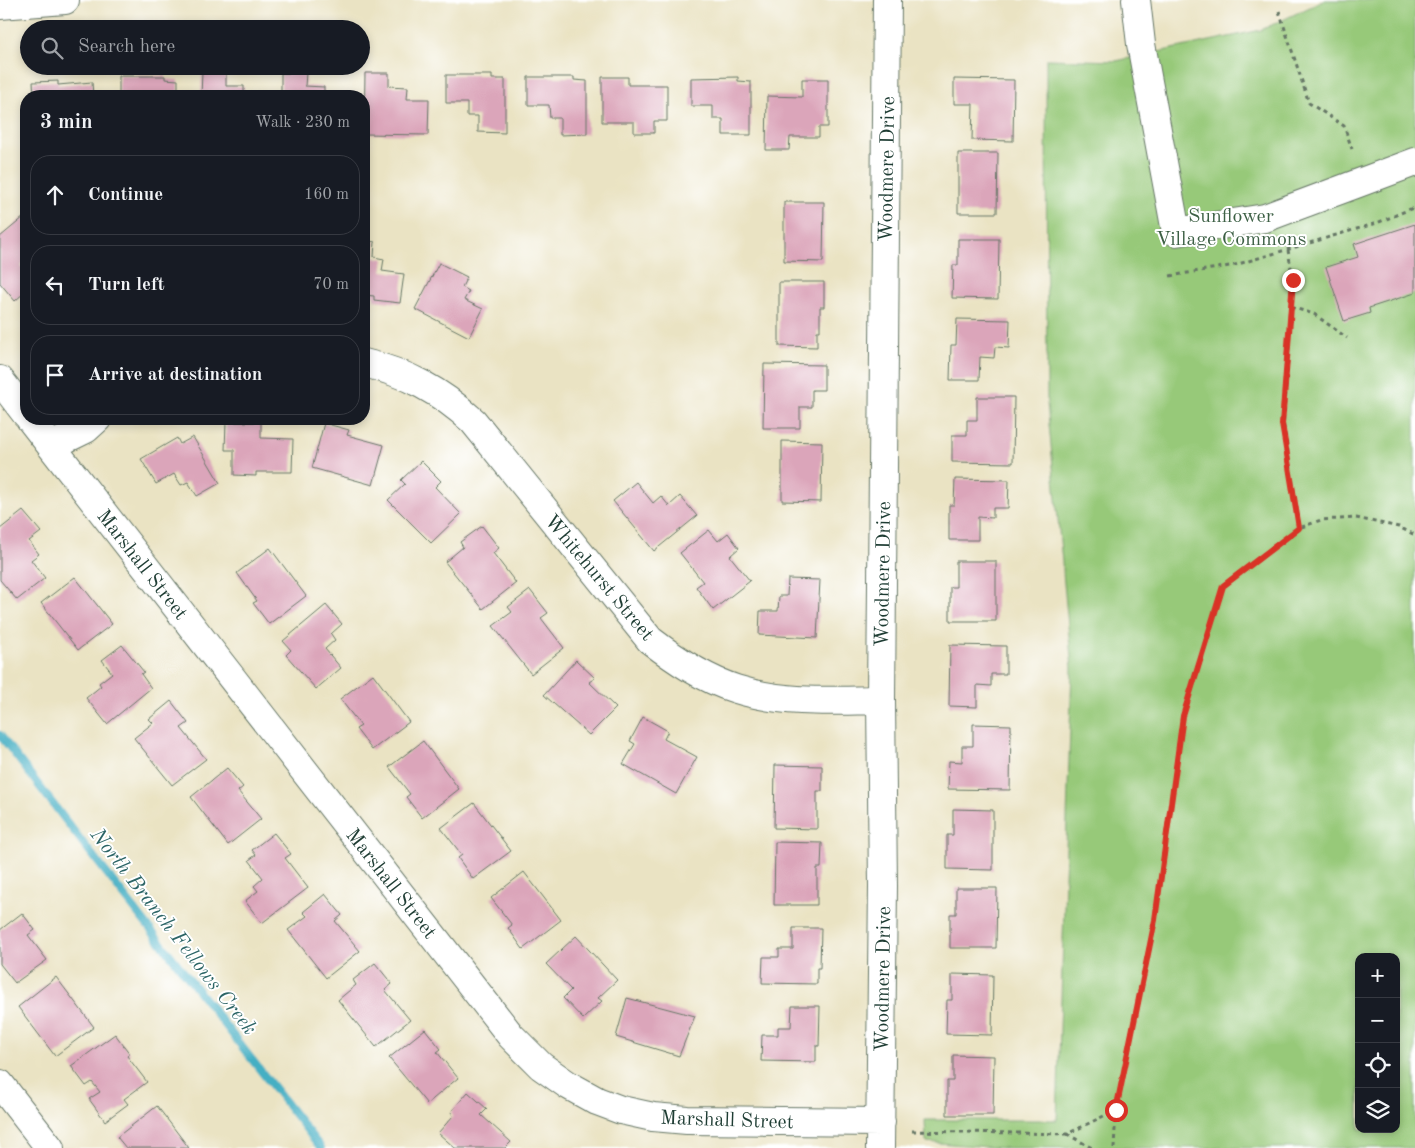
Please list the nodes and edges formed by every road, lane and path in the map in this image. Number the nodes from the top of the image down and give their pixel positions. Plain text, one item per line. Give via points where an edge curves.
1 (65, 0) edge
2 (887, 0) edge
3 (1136, 0) edge
4 (0, 5) edge
5 (1279, 11) dead end
6 (1352, 149) dead end
7 (1415, 162) edge
8 (1415, 207) edge
9 (1288, 250) junction
10 (1170, 276) dead end
11 (1290, 307) junction
12 (1347, 338) dead end
13 (370, 364) edge
14 (0, 380) edge
15 (20, 406) edge
16 (35, 425) edge
17 (90, 425) edge
18 (51, 446) junction
19 (1299, 528) junction
20 (1415, 535) edge
21 (881, 700) junction
22 (0, 1084) edge
23 (1116, 1110) junction
24 (912, 1131) dead end
25 (1067, 1134) junction
26 (880, 1135) edge
27 (50, 1148) edge
28 (1092, 1148) edge
29 (1114, 1148) edge

1 - 4 street
2 - 21 street, Woodmere Drive
3 - 7 street via 1141,44 1176,232 1266,218
5 - 6 path via 1309,103 1344,126
8 - 9 path via 1377,224
9 - 10 path via 1235,266
9 - 11 path via 1293,280
11 - 12 path via 1314,314
11 - 19 path via 1282,424
13 - 21 street, Whitehurst Street via 399,373 428,387 473,421 650,640 675,659 712,680 760,696 803,700
14 - 15 street
16 - 18 street, Marshall Street
17 - 18 street
18 - 26 street, Marshall Street via 511,1036 541,1066 597,1101 653,1117
19 - 20 path via 1321,520 1356,518 1400,527
19 - 23 path via 1223,586 1183,716 1155,920
21 - 26 street, Woodmere Drive
22 - 27 street
23 - 25 path
23 - 29 path
24 - 25 path
25 - 28 path

